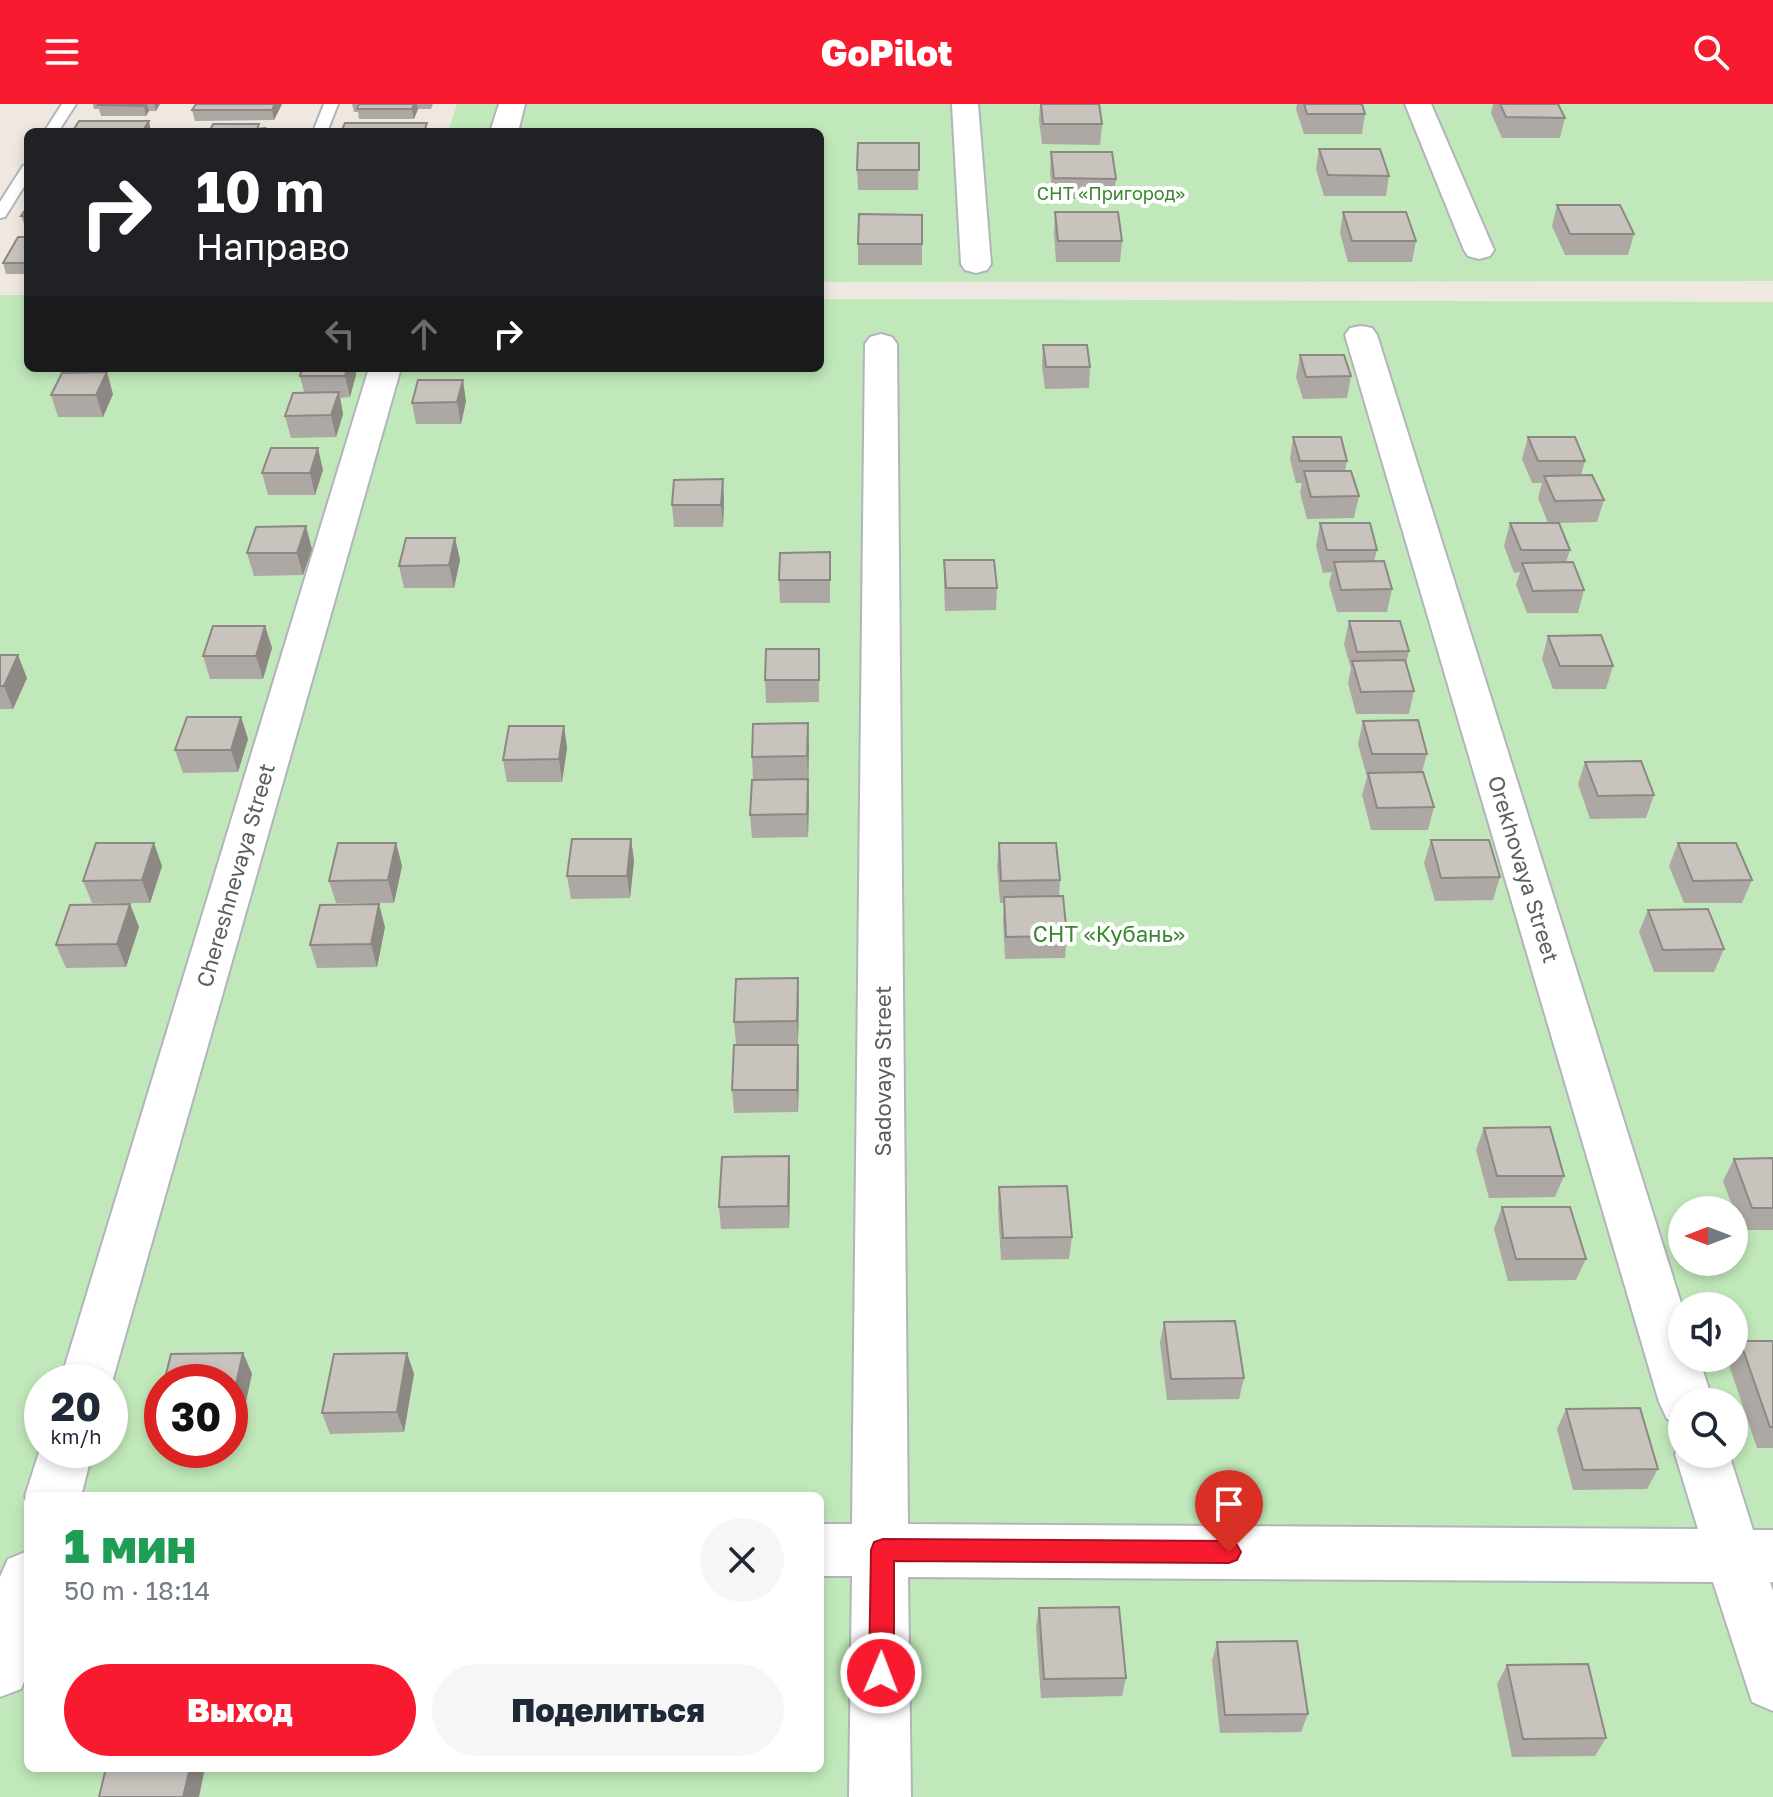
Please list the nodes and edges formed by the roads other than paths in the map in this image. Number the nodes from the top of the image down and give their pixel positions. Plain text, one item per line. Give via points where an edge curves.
1 (69, 104) edge
2 (331, 104) edge
3 (512, 104) edge
4 (965, 104) edge
5 (1418, 104) edge
6 (54, 128) edge
7 (322, 128) edge
8 (505, 128) edge
9 (24, 175) edge
10 (0, 214) edge
11 (1479, 250) dead end
12 (976, 264) dead end
13 (1361, 335) dead end
14 (881, 344) dead end
15 (384, 372) edge
16 (91, 1364) edge
17 (1682, 1388) edge
18 (61, 1468) edge
19 (1709, 1468) edge
20 (54, 1492) edge
21 (824, 1550) edge
22 (883, 1550) junction
23 (1753, 1556) edge
24 (0, 1557) edge
25 (24, 1557) edge
26 (24, 1591) edge
27 (0, 1669) edge
28 (1773, 1682) edge
29 (880, 1797) edge

1 - 6 lane
2 - 7 lane
3 - 8 street
4 - 12 street
5 - 11 street
9 - 10 lane
13 - 17 street, Orekhovaya Street
14 - 22 street, Sadovaya Street
15 - 16 street, Chereshnevaya Street
18 - 20 street
19 - 23 street
21 - 22 street
22 - 23 street
22 - 29 street, Sadovaya Street
23 - 28 street
24 - 25 street
26 - 27 street

